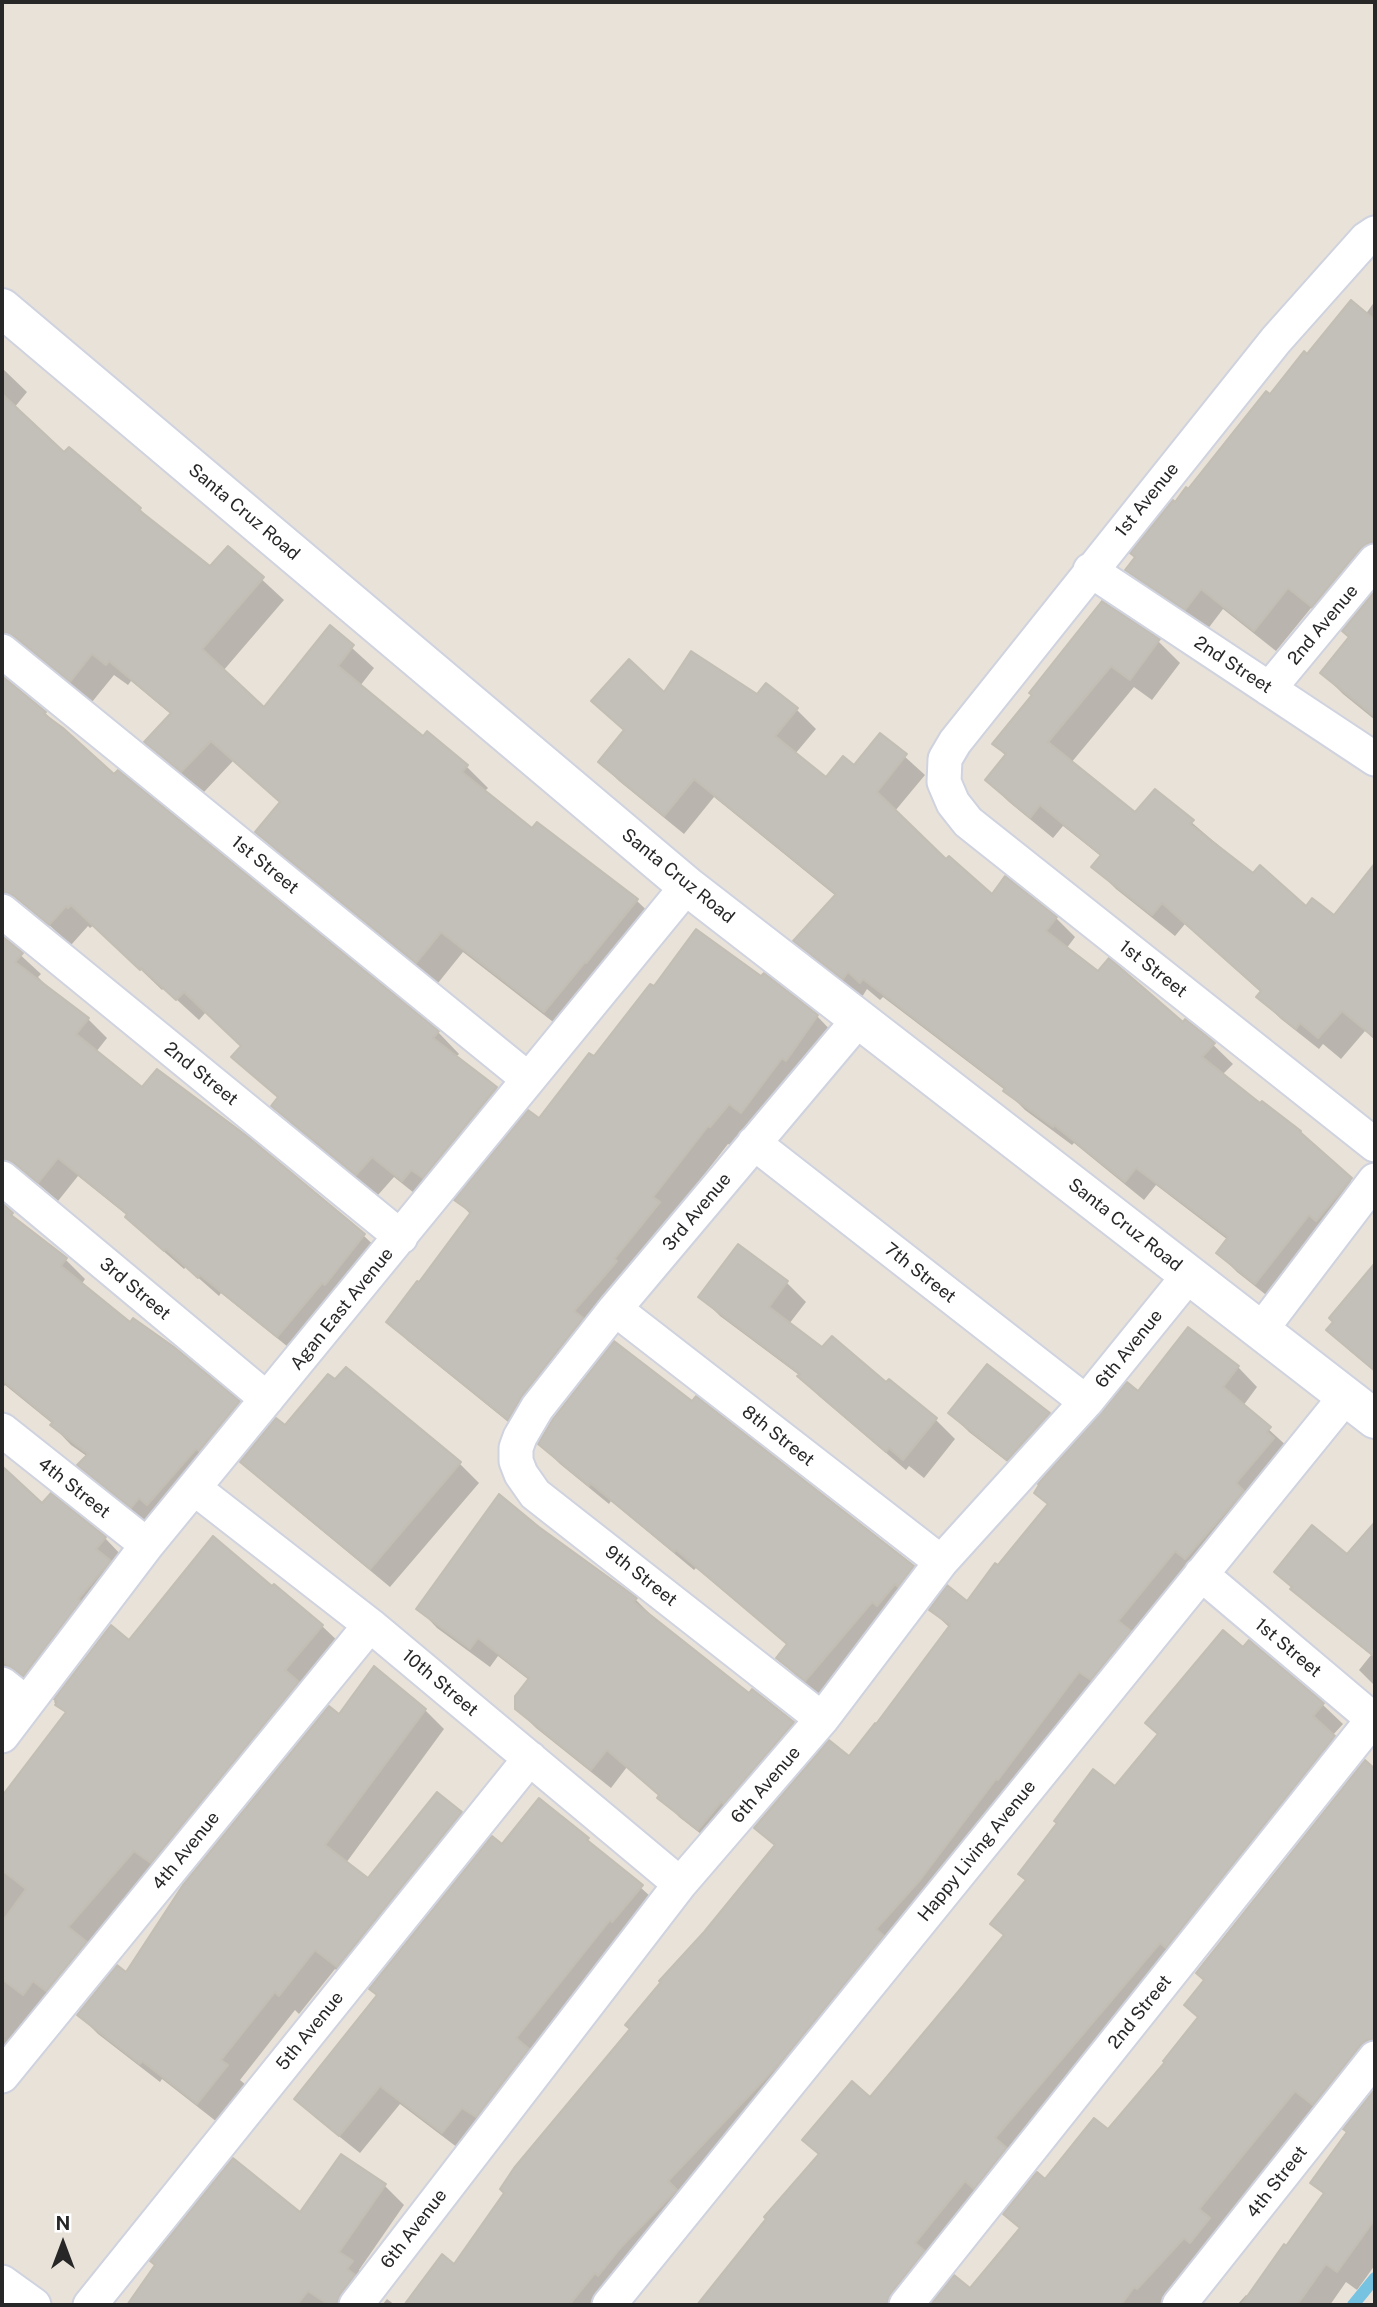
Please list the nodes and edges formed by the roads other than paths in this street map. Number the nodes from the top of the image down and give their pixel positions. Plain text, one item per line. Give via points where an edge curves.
1 (1375, 233) edge
2 (2, 308) edge
3 (1375, 561) edge
4 (1090, 570) junction
5 (2, 651) edge
6 (1269, 689) junction
7 (1375, 759) edge
8 (944, 782) joint
9 (687, 886) junction
10 (2, 911) edge
11 (859, 1019) junction
12 (528, 1079) junction
13 (754, 1143) junction
14 (1375, 1145) edge
15 (2, 1178) edge
16 (1375, 1180) edge
17 (401, 1237) junction
18 (1189, 1275) junction
19 (615, 1309) junction
20 (1261, 1330) junction
21 (1346, 1396) junction
22 (267, 1399) junction
23 (1086, 1402) junction
24 (537, 1408) joint
25 (1375, 1419) edge
26 (2, 1430) edge
27 (194, 1488) junction
28 (147, 1545) junction
29 (941, 1562) junction
30 (1201, 1574) junction
31 (370, 1625) junction
32 (14, 1693) edge
33 (822, 1719) junction
34 (1374, 1720) edge
35 (2, 1736) edge
36 (530, 1758) junction
37 (680, 1884) junction
38 (1375, 2058) edge
39 (2, 2076) edge
40 (2, 2282) edge
41 (34, 2305) edge
42 (90, 2305) edge
43 (356, 2305) edge
44 (609, 2305) edge
45 (906, 2305) edge
46 (1180, 2305) edge

1 - 4 street, 1st Avenue via 1276,340
2 - 9 street, Santa Cruz Road
3 - 6 street, 2nd Avenue
4 - 6 street, 2nd Street
4 - 8 street, 1st Avenue via 955,742 946,759
5 - 12 street, 1st Street
6 - 7 street, 2nd Street
8 - 14 street, 1st Street via 968,822
9 - 11 street, Santa Cruz Road
9 - 12 street, Agan East Avenue
10 - 17 street, 2nd Street
11 - 13 street, 3rd Avenue
11 - 18 street, Santa Cruz Road
12 - 17 street, Agan East Avenue
13 - 19 street, 3rd Avenue
13 - 23 street, 7th Street
15 - 22 street, 3rd Street
16 - 20 street
17 - 22 street, Agan East Avenue
18 - 20 street, Santa Cruz Road
18 - 23 street, 6th Avenue
19 - 24 street, 3rd Avenue
19 - 29 street, 8th Street
20 - 21 street, Santa Cruz Road
21 - 25 street, Santa Cruz Road
21 - 30 street, Happy Living Avenue
22 - 27 street, Agan East Avenue
23 - 29 street, 6th Avenue
24 - 33 street, 9th Street via 516,1448 521,1474 535,1494
26 - 28 street, 4th Street
27 - 28 street, Agan East Avenue
27 - 31 street, 10th Street
28 - 32 street, Agan East Avenue
29 - 33 street, 6th Avenue
30 - 34 street, 1st Street
30 - 44 street, Happy Living Avenue
31 - 36 street, 10th Street
31 - 39 street, 4th Avenue
32 - 35 street, Agan East Avenue
33 - 37 street, 6th Avenue
34 - 45 street, 2nd Street
36 - 37 street, 10th Street
36 - 42 street, 5th Avenue
37 - 43 street, 6th Avenue
38 - 46 street, 4th Street
40 - 41 street

